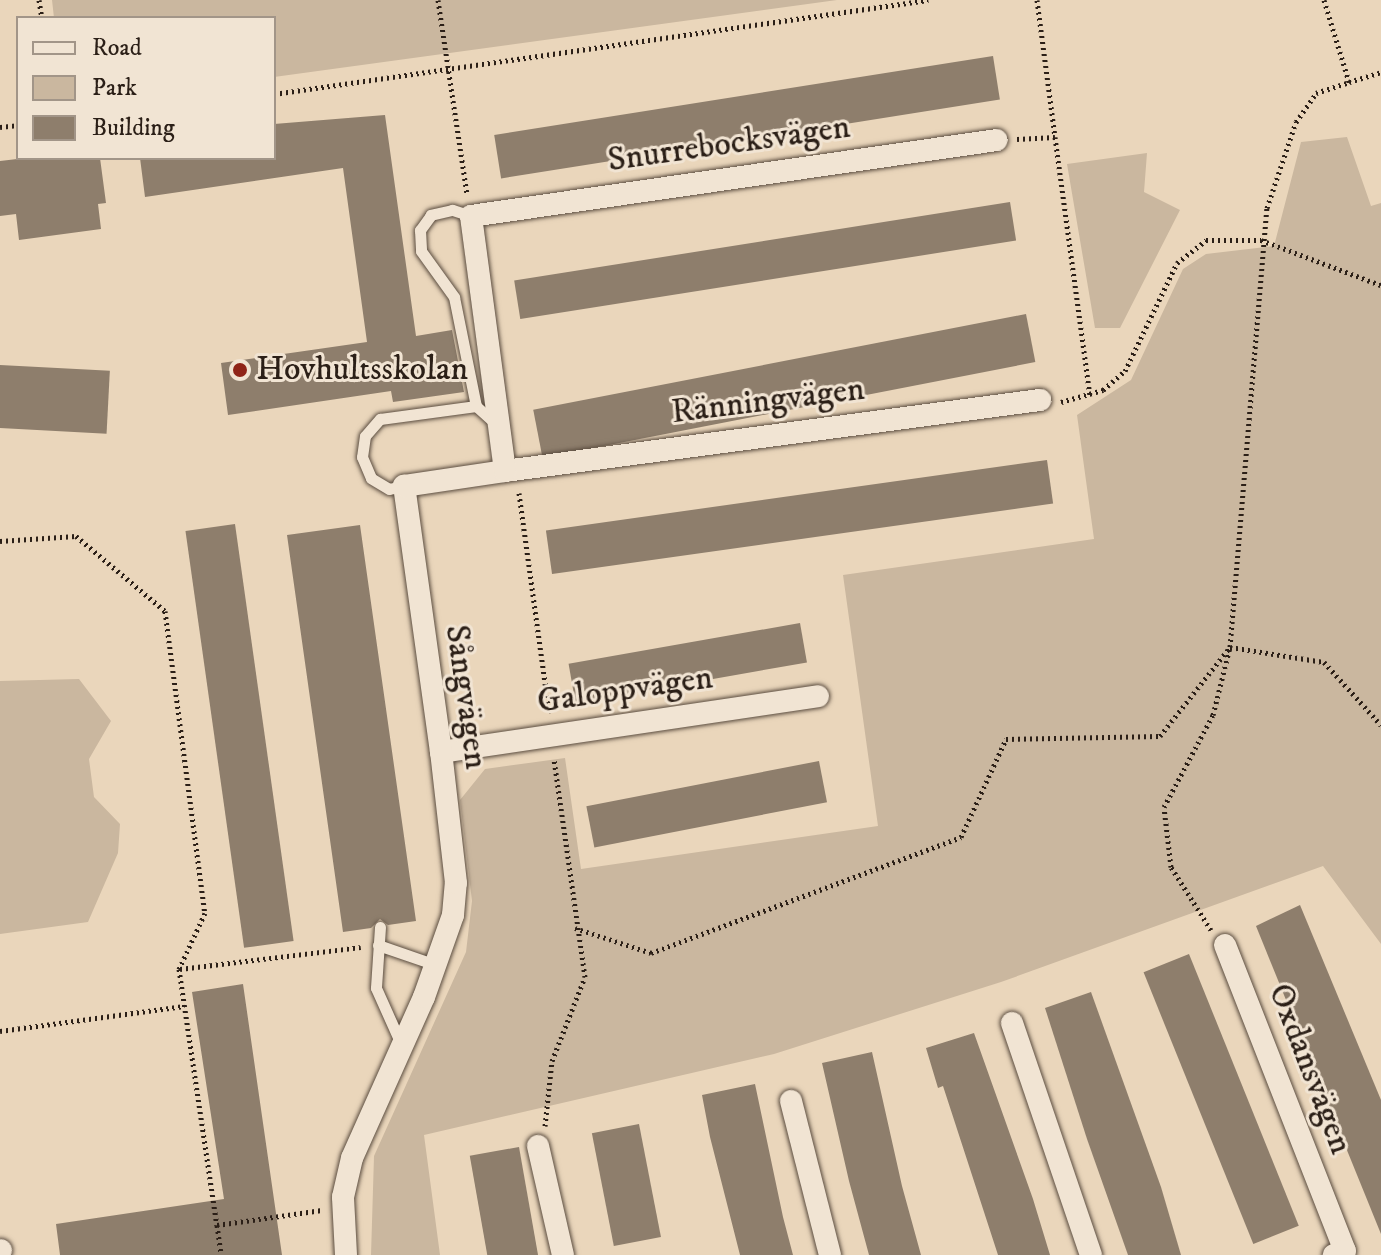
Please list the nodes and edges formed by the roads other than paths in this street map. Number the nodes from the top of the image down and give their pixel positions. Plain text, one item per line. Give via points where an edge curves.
1 (997, 140) road end
2 (471, 216) junction
3 (1040, 400) road end
4 (476, 406) junction
5 (499, 427) junction
6 (511, 470) junction
7 (404, 486) junction
8 (818, 696) dead end
9 (441, 752) junction
10 (380, 927) dead end
11 (378, 945) junction
12 (1225, 945) road end
13 (437, 965) junction
14 (1012, 1023) dead end
15 (401, 1044) junction
16 (791, 1101) dead end
17 (538, 1146) road end
18 (346, 1255) edge
19 (563, 1255) edge
20 (830, 1255) edge
21 (1091, 1255) edge
22 (1334, 1255) edge

1 - 2 street, Snurrebocksvägen
2 - 4 lane via 452,210 431,215 420,230 421,251 454,297 463,322
2 - 5 street
3 - 6 street, Ränningvägen
4 - 5 lane
4 - 7 lane via 380,419 365,436 362,457 371,478 389,489
5 - 6 street
6 - 7 street
7 - 9 street, Sångvägen
8 - 9 street, Galoppvägen
9 - 13 street, Sångvägen via 456,883
10 - 11 lane
11 - 13 lane
11 - 15 lane via 379,999
12 - 22 street, Oxdansvägen via 1345,1251
13 - 15 street, Sångvägen
14 - 21 street
15 - 18 street, Sångvägen via 352,1158 343,1207
16 - 20 street
17 - 19 street

